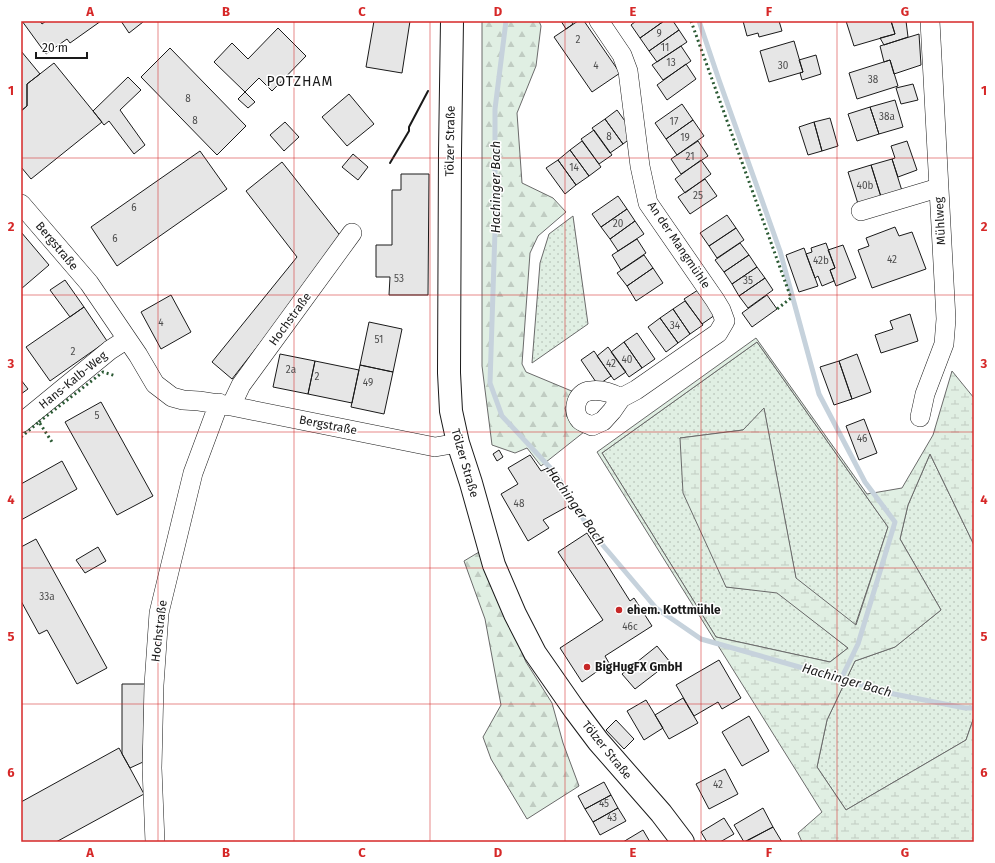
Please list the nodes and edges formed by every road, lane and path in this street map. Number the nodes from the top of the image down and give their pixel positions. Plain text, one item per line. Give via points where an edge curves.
1 (452, 21) edge
2 (599, 21) edge
3 (930, 21) edge
4 (938, 188) junction
5 (21, 204) edge
6 (861, 211) dead end
7 (352, 233) dead end
8 (127, 339) junction
9 (621, 398) dead end
10 (225, 404) junction
11 (920, 417) dead end
12 (21, 423) edge
13 (458, 443) junction
14 (155, 842) edge
15 (684, 842) edge

1 - 13 main road, Tölzer Straße via 449,373 451,411
2 - 9 street, An der Mangmühle via 622,55 628,70 640,166 648,204 715,300 725,321 718,333
3 - 4 street, Mühlweg
4 - 6 street
4 - 11 street, Mühlweg via 946,319 944,344 925,394
5 - 8 street, Bergstraße via 89,283
7 - 10 street, Hochstraße
8 - 10 street, Bergstraße via 155,384 172,397
8 - 12 street, Hans-Kalb-Weg
10 - 13 street, Bergstraße via 435,447
10 - 14 street, Hochstraße via 193,473 158,613 152,768
13 - 15 main road, Tölzer Straße via 494,565 535,653 598,741

